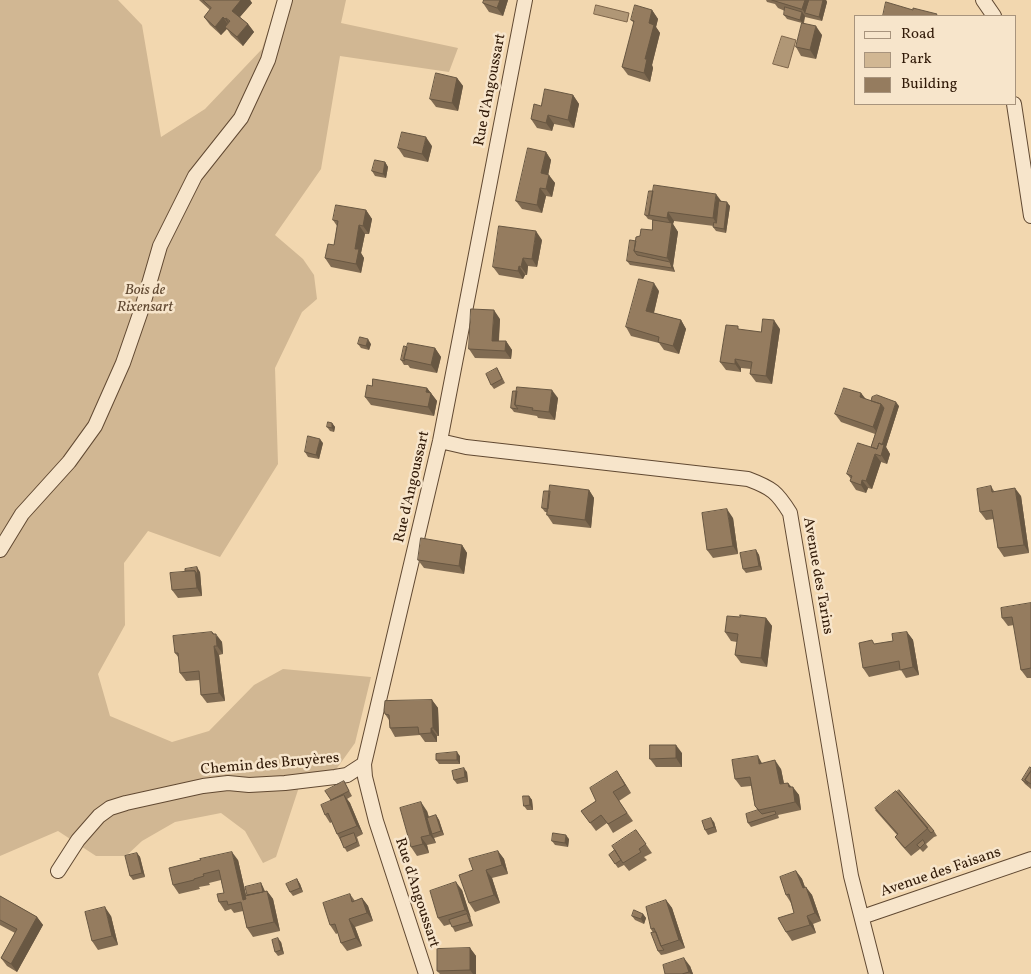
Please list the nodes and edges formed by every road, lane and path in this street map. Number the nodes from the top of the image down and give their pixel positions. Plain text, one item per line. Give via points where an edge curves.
1 (285, 0) edge
2 (525, 0) edge
3 (983, 0) edge
4 (993, 15) edge
5 (1014, 105) edge
6 (1031, 216) edge
7 (440, 441) junction
8 (0, 550) edge
9 (364, 764) junction
10 (1031, 860) edge
11 (58, 872) dead end
12 (862, 917) junction
13 (426, 974) edge
14 (876, 974) edge

1 - 8 street via 268,60 241,118 195,176 160,246 123,363 95,426 69,462 22,514
2 - 7 street, Rue d'Angoussart
3 - 4 street
5 - 6 street
7 - 9 street, Rue d'Angoussart
7 - 12 street, Avenue des Tarins via 466,447 748,479 767,486 780,498 790,514 851,876
9 - 11 street, Chemin des Bruyères via 347,775 335,777 285,783 228,783 126,802 99,816
9 - 13 street, Rue d'Angoussart via 364,777 376,821
10 - 12 street, Avenue des Faisans
12 - 14 street, Avenue des Tarins

